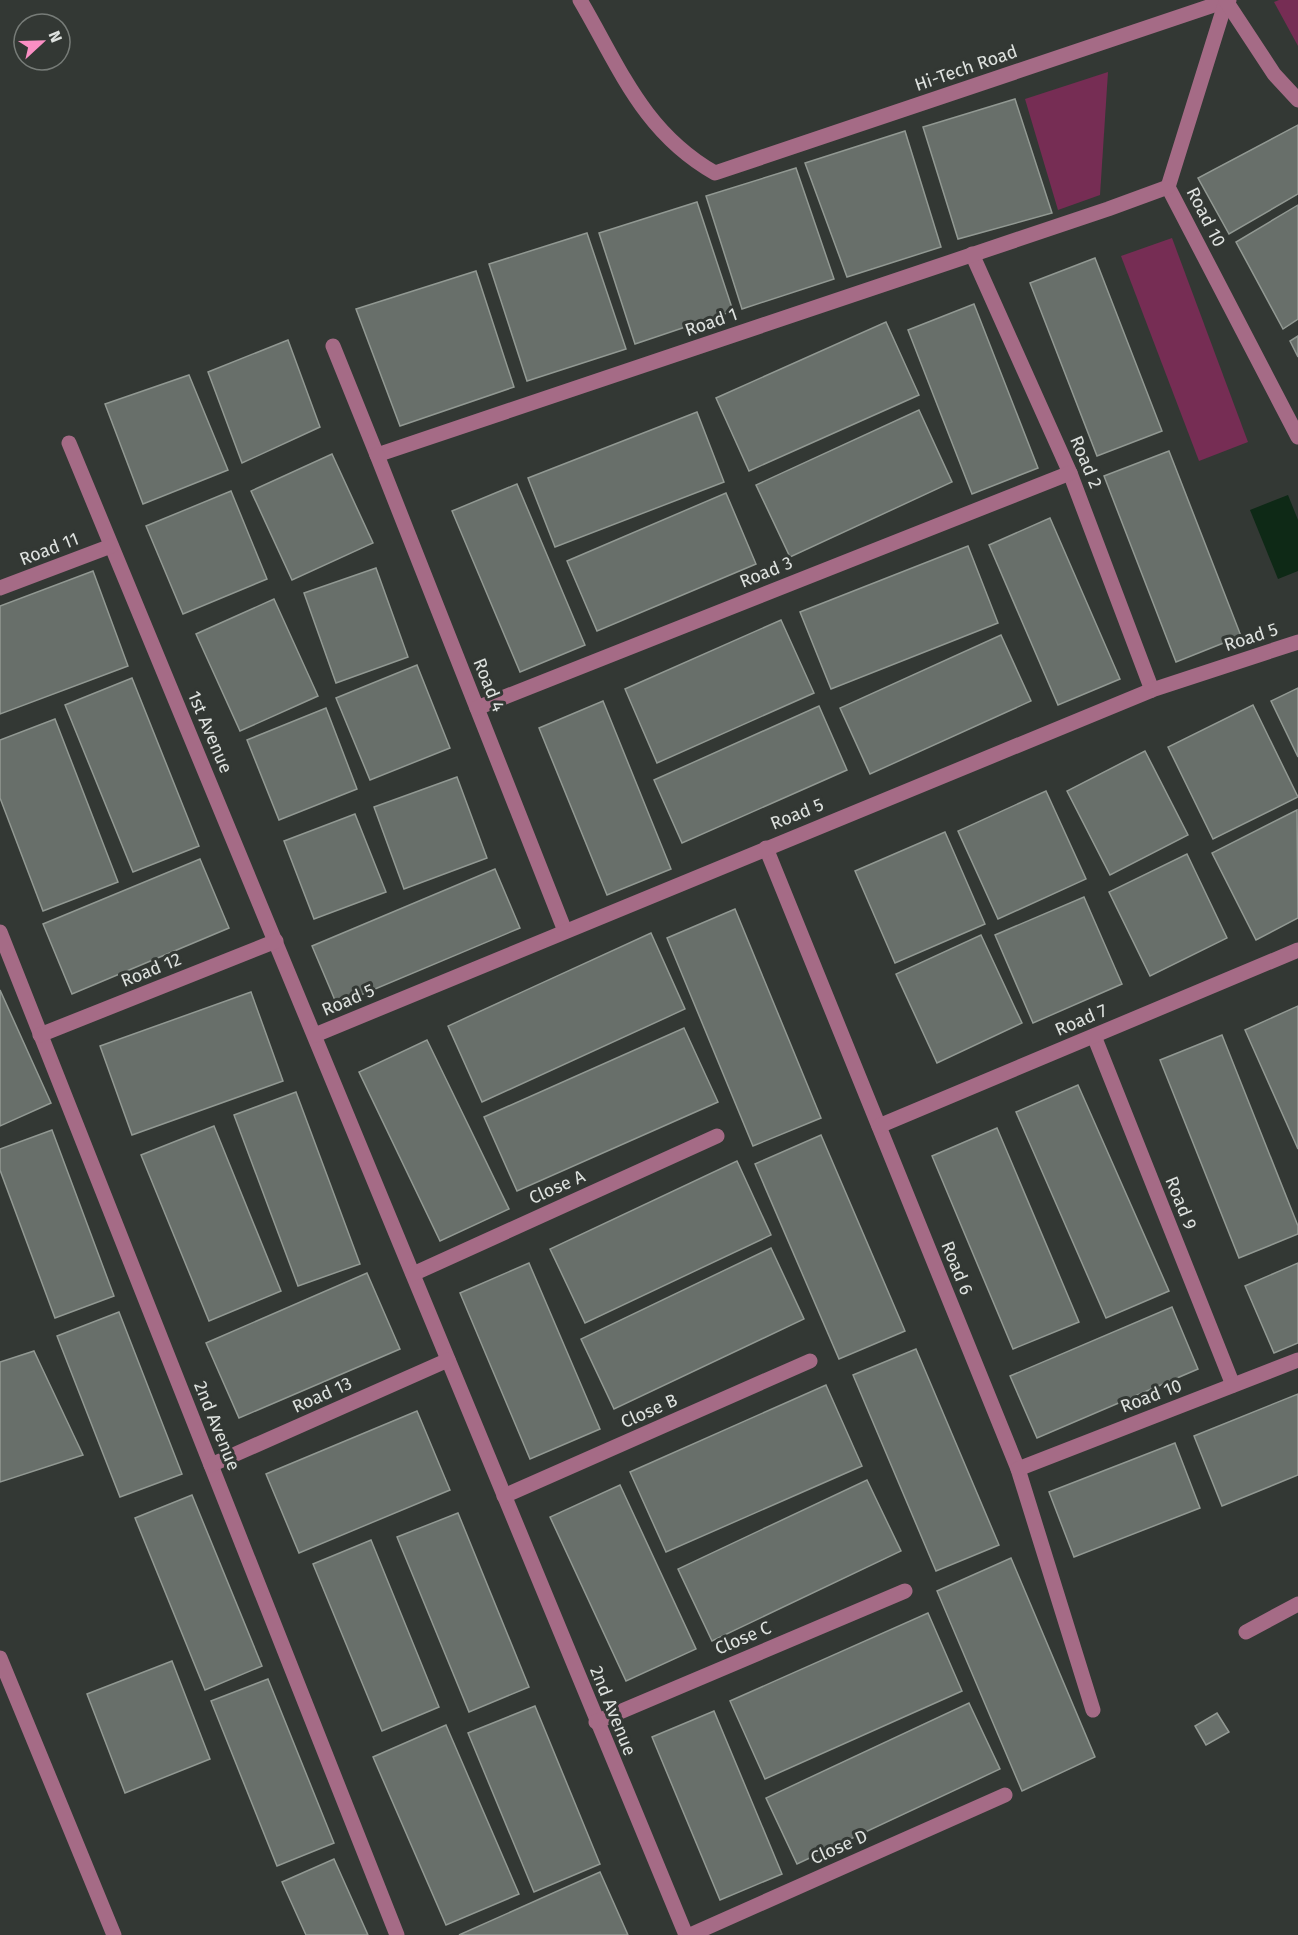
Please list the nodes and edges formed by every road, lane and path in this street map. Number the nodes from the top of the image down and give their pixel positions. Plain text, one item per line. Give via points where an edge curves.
1 (580, 0) edge
2 (1228, 1) edge
3 (1298, 100) edge
4 (1168, 187) junction
5 (972, 254) junction
6 (333, 346) dead end
7 (1298, 437) edge
8 (69, 443) dead end
9 (377, 455) junction
10 (1070, 472) junction
11 (111, 546) junction
12 (0, 588) edge
13 (1298, 642) edge
14 (1152, 690) junction
15 (477, 708) junction
16 (766, 848) junction
17 (565, 931) junction
18 (0, 932) edge
19 (276, 941) junction
20 (1298, 950) edge
21 (40, 1035) junction
22 (315, 1035) junction
23 (1094, 1036) junction
24 (879, 1126) junction
25 (717, 1136) dead end
26 (413, 1274) junction
27 (448, 1360) junction
28 (1298, 1360) edge
29 (810, 1361) dead end
30 (1233, 1385) junction
31 (211, 1465) junction
32 (1018, 1469) junction
33 (504, 1496) junction
34 (906, 1591) dead end
35 (1298, 1604) edge
36 (1246, 1632) dead end
37 (0, 1658) edge
38 (1092, 1710) dead end
39 (596, 1722) junction
40 (1005, 1795) dead end
41 (114, 1935) edge
42 (397, 1935) edge
43 (686, 1935) edge
44 (690, 1935) edge

1 - 2 street, Hi-Tech Road via 637,101 664,134 715,173
2 - 3 street via 1274,75
2 - 4 street, Road 10
4 - 5 street, Road 1
4 - 7 street, Road 10
5 - 9 street, Road 1
5 - 10 street, Road 2
6 - 9 street
8 - 11 street, 1st Avenue
9 - 15 street, Road 4
10 - 14 street, Road 2
10 - 15 street, Road 3
11 - 12 street, Road 11
11 - 19 street, 1st Avenue
13 - 14 street, Road 5
14 - 16 street, Road 5
15 - 17 street, Road 4
16 - 17 street, Road 5
16 - 24 street, Road 6
17 - 22 street, Road 5
18 - 21 street, 2nd Avenue
19 - 21 street, Road 12
19 - 22 street, 1st Avenue
20 - 23 street, Road 7
21 - 31 street, 2nd Avenue
22 - 26 street, 2nd Avenue
23 - 24 street, Road 7
23 - 30 street, Road 9
24 - 32 street, Road 6
25 - 26 street, Close A
26 - 27 street, 2nd Avenue
27 - 31 street, Road 13
27 - 33 street, 2nd Avenue
28 - 30 street, Road 10
29 - 33 street, Close B
30 - 32 street, Road 10
31 - 42 street, 2nd Avenue
32 - 38 street, Road 6
33 - 39 street, 2nd Avenue
34 - 39 street, Close C
35 - 36 street
37 - 41 street
39 - 43 street, 2nd Avenue
40 - 44 street, Close D

